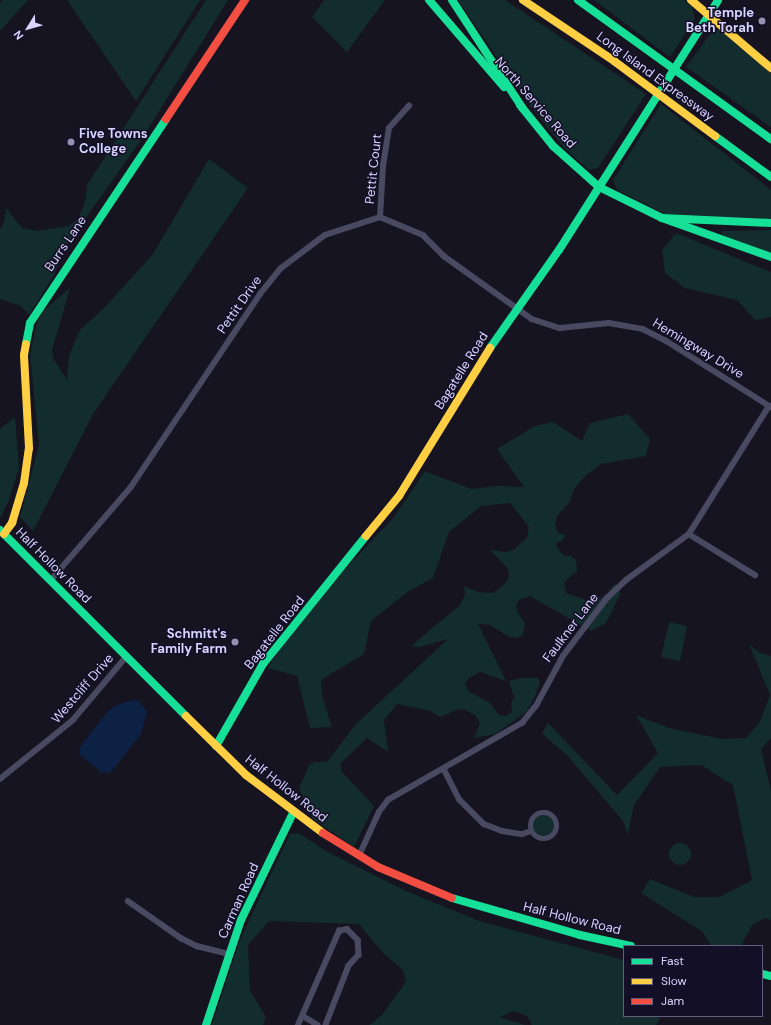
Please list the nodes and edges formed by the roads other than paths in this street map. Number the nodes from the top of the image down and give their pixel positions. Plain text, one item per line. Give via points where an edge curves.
1 (245, 0) edge
2 (429, 0) edge
3 (452, 0) edge
4 (523, 0) edge
5 (578, 0) edge
6 (691, 0) edge
7 (718, 0) edge
8 (709, 14) junction
9 (771, 68) edge
10 (410, 106) dead end
11 (523, 109) junction
12 (771, 139) edge
13 (771, 177) edge
14 (599, 187) junction
15 (380, 218) junction
16 (662, 218) junction
17 (771, 223) edge
18 (771, 257) edge
19 (517, 310) junction
20 (770, 406) edge
21 (1, 534) edge
22 (689, 534) junction
23 (755, 575) dead end
24 (51, 580) junction
25 (126, 657) junction
26 (216, 746) junction
27 (444, 769) junction
28 (0, 779) edge
29 (293, 813) junction
30 (531, 831) junction
31 (359, 856) junction
32 (128, 901) dead end
33 (626, 945) edge
34 (229, 954) junction
35 (303, 1016) junction
36 (206, 1025) edge
37 (298, 1025) edge
38 (318, 1025) edge
39 (326, 1025) edge

1 - 21 main road, Burrs Lane via 30,323 24,355 29,448 24,483 12,523
2 - 11 main road, North Service Road
3 - 11 main road
4 - 13 main road, Long Island Expressway via 614,61
5 - 12 main road, Long Island Expressway via 632,36
6 - 8 main road
7 - 8 main road, Bagatelle Road
8 - 9 main road
8 - 14 main road, Bagatelle Road
10 - 15 street, Pettit Court via 389,128 383,166
11 - 14 main road, North Service Road via 553,146
14 - 16 main road, North Service Road
14 - 19 main road, Bagatelle Road
15 - 19 street via 423,235 444,256
15 - 24 street, Pettit Drive via 325,235 280,269 260,294 132,487
16 - 17 main road
16 - 18 main road, North Service Road
19 - 20 street, Hemingway Drive via 546,325 560,328 609,323 643,329
19 - 26 main road, Bagatelle Road via 480,363 399,496 263,664
20 - 22 street, Faulkner Lane
21 - 24 main road, Half Hollow Road
22 - 23 street
22 - 27 street, Faulkner Lane via 626,580 607,598 563,656 536,706 522,723
24 - 25 main road, Half Hollow Road
25 - 26 main road, Half Hollow Road
25 - 28 street, Westcliff Drive via 74,720
26 - 29 main road, Half Hollow Road via 246,775
27 - 30 street via 460,800 484,824 502,831 522,834
27 - 31 street, Faulkner Lane via 388,800 375,818
29 - 31 main road, Half Hollow Road
29 - 34 main road, Carman Road via 241,920
30 - 30 street via 542,840 551,838 557,831 557,822 548,813 539,813 531,822
31 - 33 main road, Half Hollow Road via 409,882 457,901
32 - 34 street via 181,938 197,946
34 - 36 main road, Carman Road
35 - 37 street
35 - 38 street
35 - 39 street via 339,932 347,929 358,940 359,955 350,966

